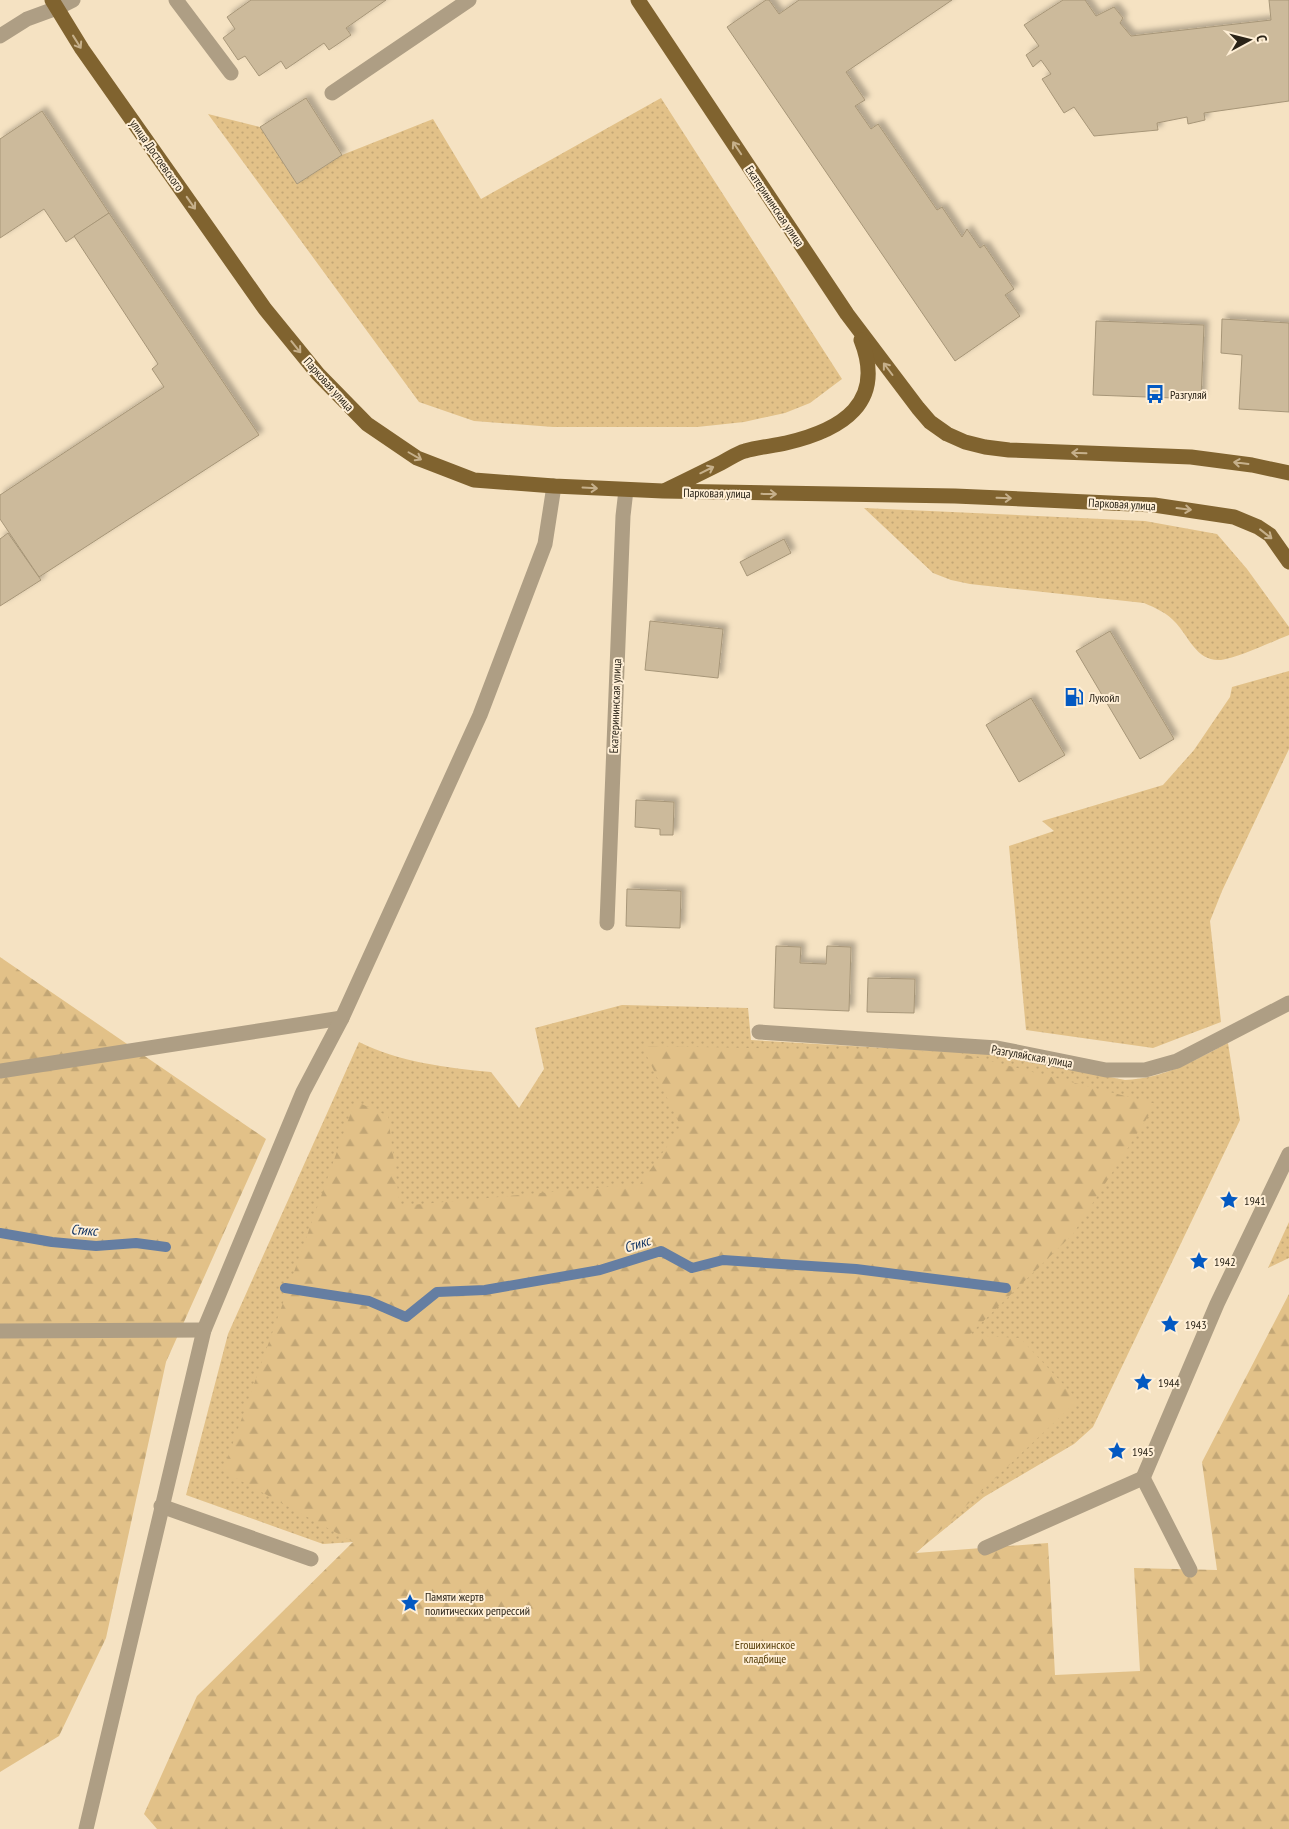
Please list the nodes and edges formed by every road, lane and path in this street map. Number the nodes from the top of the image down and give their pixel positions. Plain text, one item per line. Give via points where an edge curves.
1 (73, 0) edge
2 (176, 0) edge
3 (469, 0) edge
4 (638, 0) edge
5 (54, 4) edge
6 (0, 36) edge
7 (231, 73) dead end
8 (332, 93) dead end
9 (265, 309) joint
10 (847, 314) junction
11 (1289, 473) edge
12 (554, 486) junction
13 (626, 490) junction
14 (663, 491) junction
15 (1289, 562) edge
16 (607, 923) dead end
17 (1289, 1003) edge
18 (342, 1018) junction
19 (759, 1032) dead end
20 (0, 1071) edge
21 (1289, 1154) edge
22 (204, 1330) junction
23 (0, 1331) edge
24 (1143, 1478) junction
25 (161, 1506) junction
26 (985, 1548) dead end
27 (312, 1559) dead end
28 (1190, 1570) dead end
29 (86, 1829) edge

1 - 5 street
2 - 7 street
3 - 8 street
10 -> 4 main road, Екатерининская улица
5 - 6 street
5 -> 9 main road, улица Достоевского
9 -> 12 main road, Парковая улица via 318,374 367,424 418,458 474,480
11 -> 10 main road, Екатерининская улица via 1252,464 1191,457 1009,450 965,442 930,422
14 -> 10 main road via 744,451 808,437 849,417 862,401 869,373 860,336
12 -> 13 main road, Парковая улица
12 - 18 street via 545,544 480,714
13 - 14 main road, Парковая улица
13 - 16 street, Екатерининская улица
14 -> 15 main road, Парковая улица via 1019,498 1154,505 1234,517 1258,527 1270,535
17 - 19 street, Разгуляйская улица via 1178,1061 1145,1070 1106,1070 997,1048
18 - 20 street
18 - 22 street via 303,1092
21 - 24 street via 1217,1304
22 - 23 street
22 - 25 street
24 - 26 street
24 - 28 street
25 - 27 street
25 - 29 street

